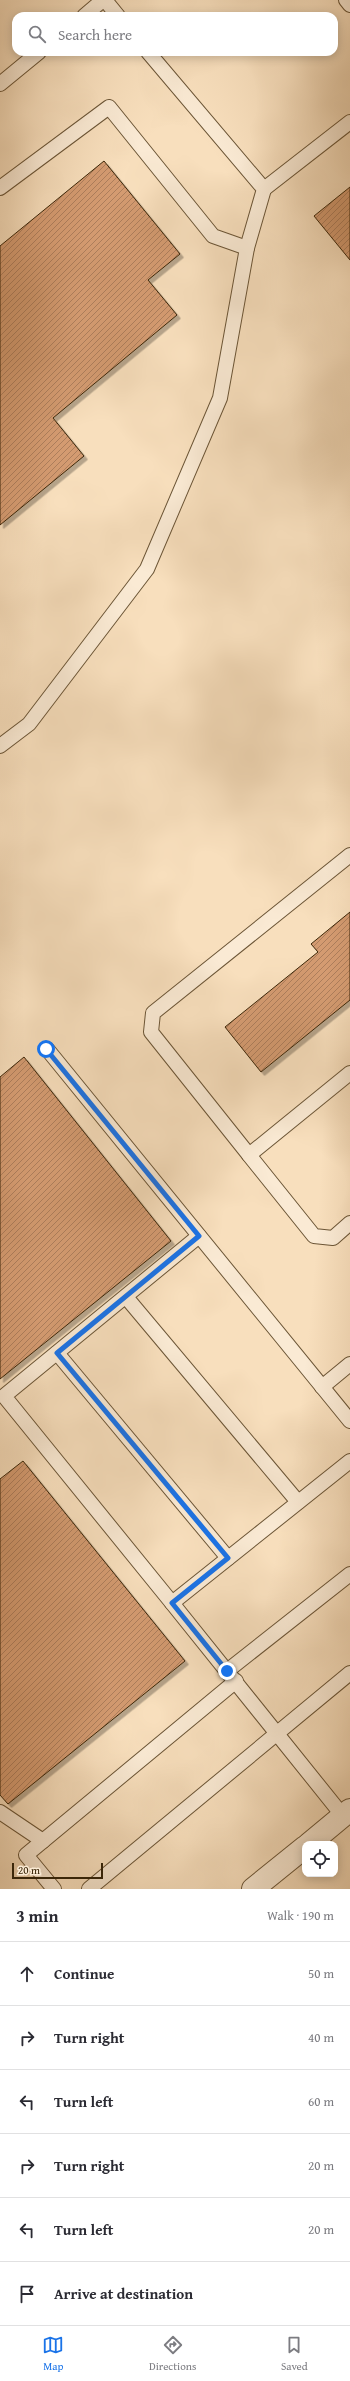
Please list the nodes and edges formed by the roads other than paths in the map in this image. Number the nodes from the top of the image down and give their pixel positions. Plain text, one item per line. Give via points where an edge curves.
1 (104, 0) edge
2 (346, 0) edge
3 (350, 5) edge
4 (89, 12) edge
5 (114, 12) edge
6 (34, 56) edge
7 (151, 56) edge
8 (0, 84) edge
9 (350, 122) edge
10 (0, 188) edge
11 (264, 189) junction
12 (247, 248) junction
13 (0, 746) edge
14 (350, 855) edge
15 (46, 1049) dead end
16 (350, 1073) edge
17 (249, 1156) junction
18 (350, 1223) edge
19 (199, 1236) junction
20 (126, 1297) junction
21 (57, 1353) junction
22 (350, 1364) edge
23 (322, 1387) junction
24 (350, 1421) edge
25 (350, 1461) edge
26 (298, 1502) junction
27 (228, 1558) junction
28 (350, 1574) edge
29 (172, 1603) junction
30 (350, 1673) edge
31 (232, 1676) junction
32 (276, 1732) junction
33 (0, 1812) edge
34 (347, 1813) edge
35 (43, 1841) junction
36 (313, 1841) edge
37 (302, 1849) edge
38 (54, 1889) edge
39 (89, 1889) edge
40 (253, 1889) edge

1 - 4 lane
1 - 5 lane
2 - 3 lane
6 - 8 lane
7 - 11 lane
9 - 11 lane
10 - 12 lane via 109,108 213,236
11 - 12 lane
12 - 13 lane via 220,398 147,569 29,724
14 - 17 lane via 153,1013 151,1032
15 - 19 lane
16 - 17 lane
17 - 18 lane via 314,1236 332,1238
19 - 20 lane
19 - 23 lane
20 - 21 lane
20 - 26 lane
21 - 27 lane
21 - 29 lane via 4,1396
22 - 23 lane
23 - 24 lane
25 - 26 lane
26 - 27 lane
27 - 29 lane
28 - 31 lane
29 - 31 lane
30 - 32 lane
31 - 32 lane
31 - 35 lane
32 - 34 lane
32 - 39 lane
33 - 35 lane
34 - 36 street
35 - 38 lane via 26,1855
37 - 40 street

